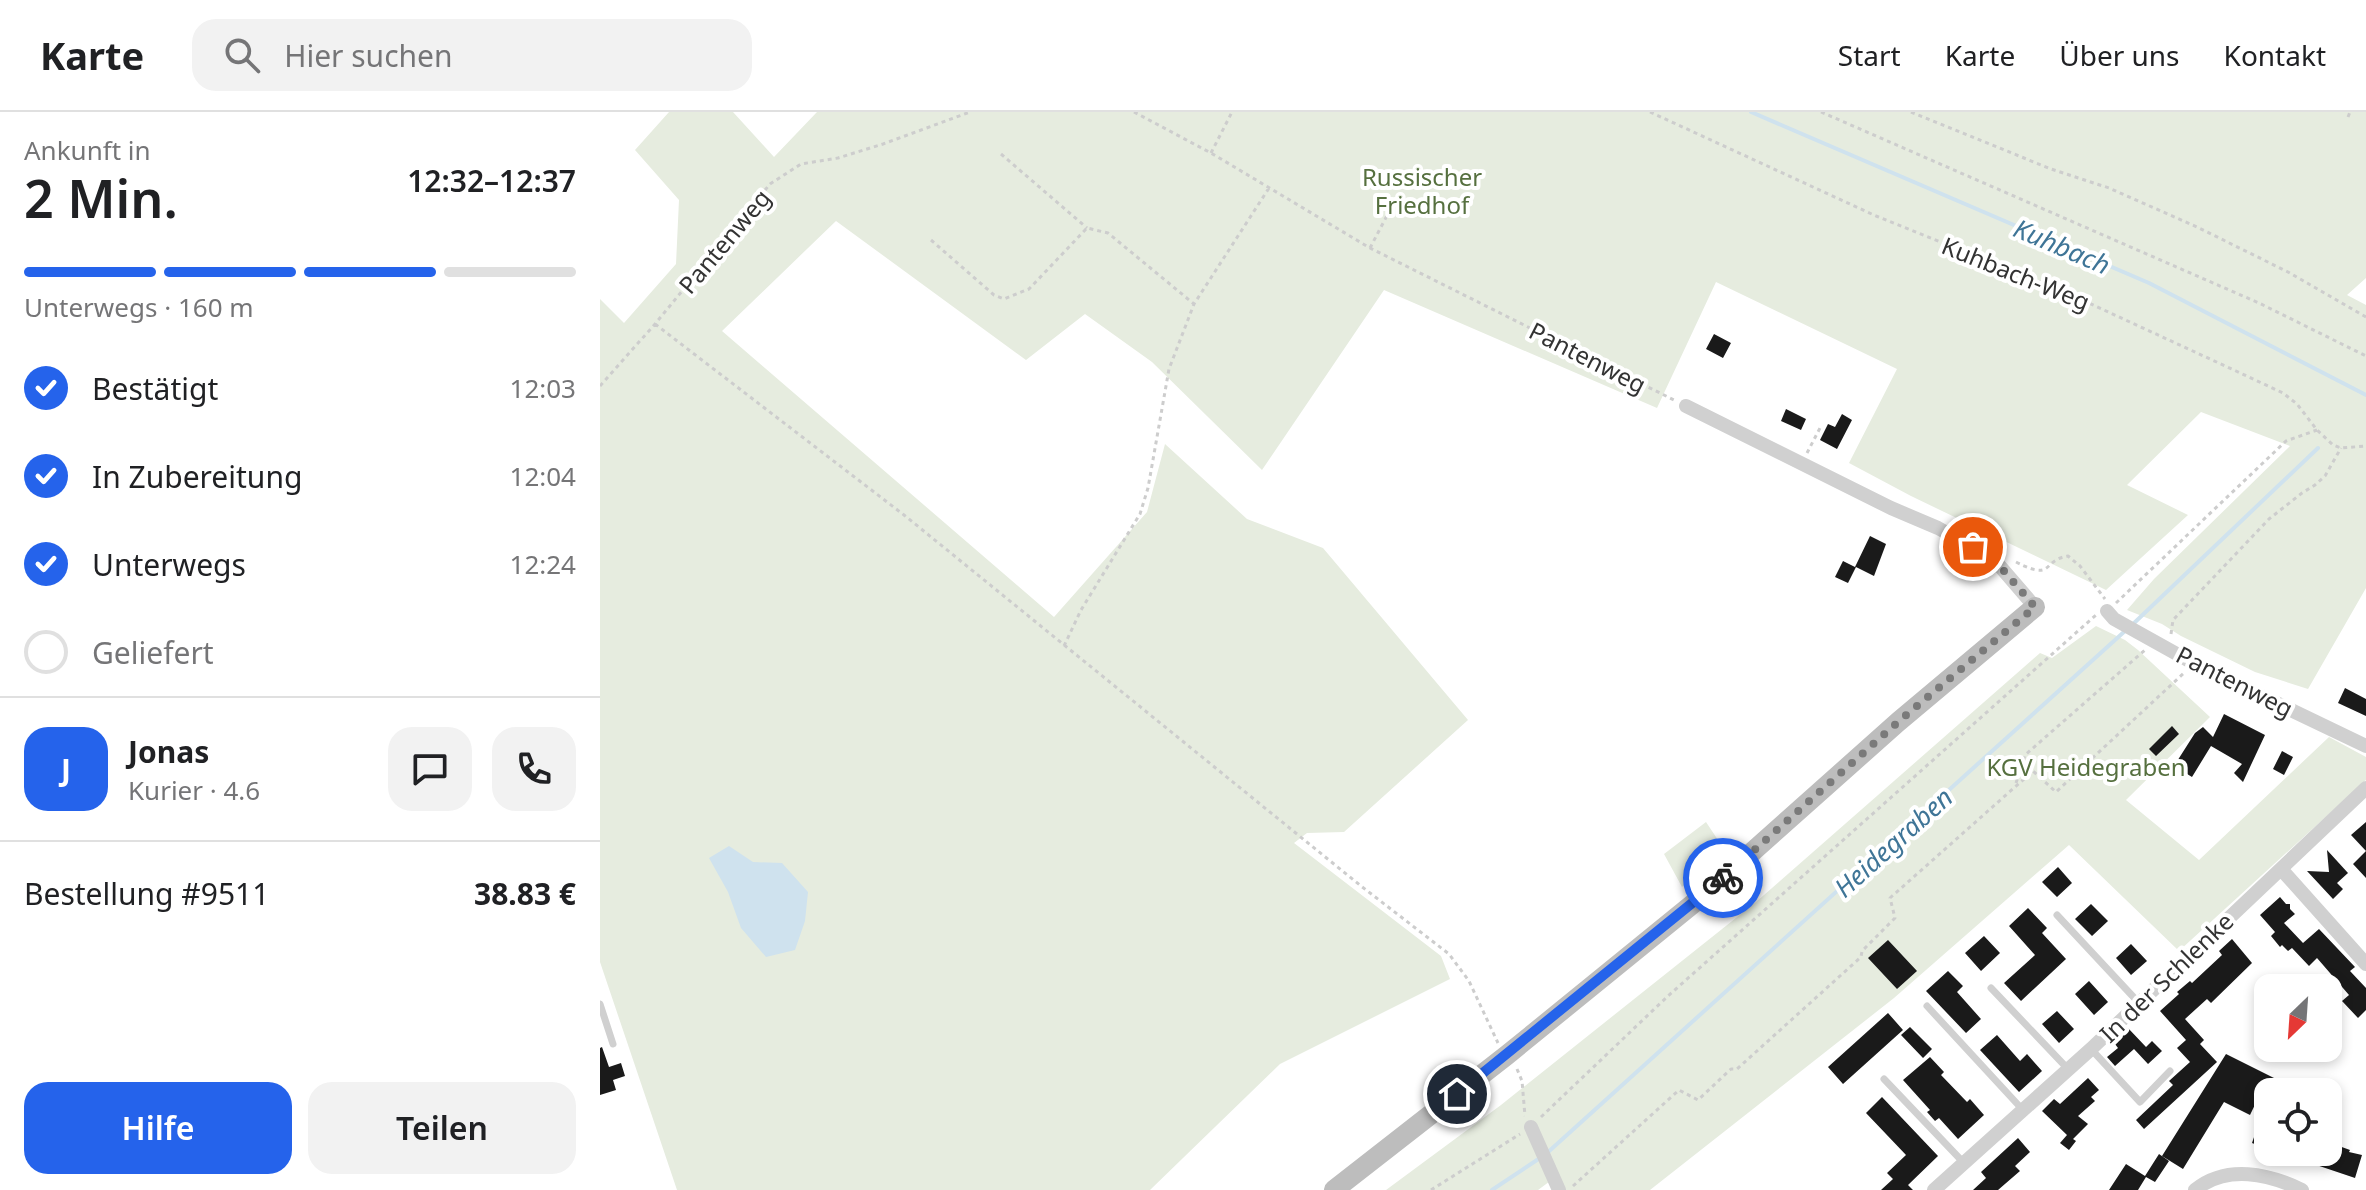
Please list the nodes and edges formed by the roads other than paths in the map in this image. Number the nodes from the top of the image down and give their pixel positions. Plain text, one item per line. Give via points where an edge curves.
1 (1686, 406) road end
2 (2035, 607) joint
3 (2113, 616) road end
4 (2366, 746) edge
5 (2366, 788) edge
6 (2281, 869) junction
7 (2057, 915) dead end
8 (2366, 964) edge
9 (1991, 988) dead end
10 (2139, 1003) junction
11 (600, 1004) edge
12 (1927, 1006) dead end
13 (613, 1044) dead end
14 (2091, 1049) junction
15 (2068, 1069) junction
16 (2170, 1071) dead end
17 (1884, 1079) dead end
18 (2022, 1109) junction
19 (1531, 1127) road end
20 (1963, 1162) junction
21 (2200, 1189) edge
22 (1334, 1190) edge
23 (1559, 1190) edge
24 (1934, 1190) edge
25 (2302, 1190) edge

1 - 2 street via 1983,553
2 - 22 main road via 1705,894
3 - 4 street, Pantenweg via 2193,663
5 - 6 street, In der Schlenke
6 - 8 street
6 - 10 street, In der Schlenke
7 - 10 lane
9 - 15 lane
10 - 14 street, In der Schlenke
11 - 13 lane
12 - 18 lane
14 - 15 street, In der Schlenke
14 - 16 lane via 2140,1102
15 - 18 street, In der Schlenke
17 - 20 lane
18 - 20 street, In der Schlenke
19 - 23 street
20 - 24 street, In der Schlenke
21 - 25 street via 2227,1176 2251,1174

